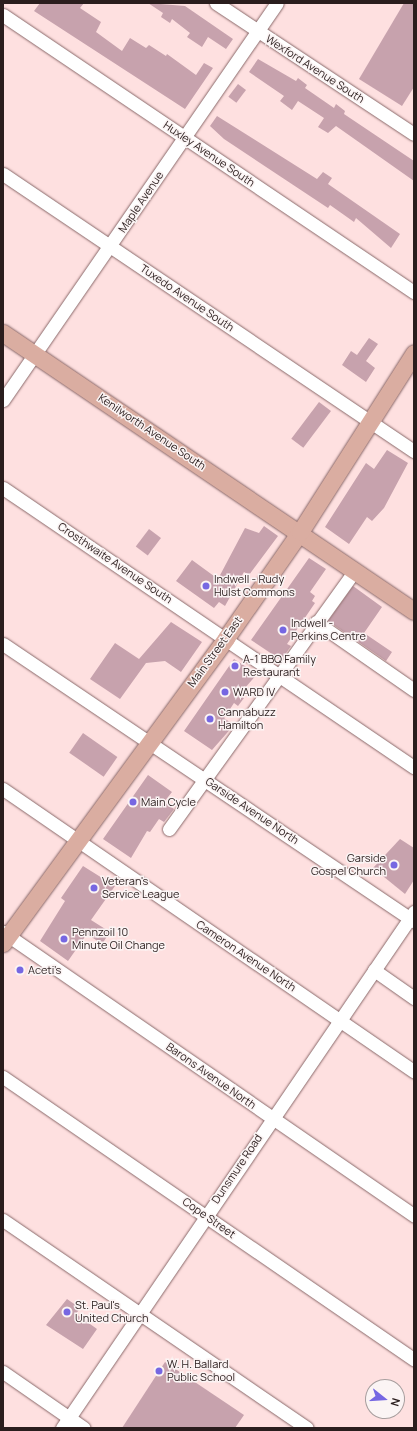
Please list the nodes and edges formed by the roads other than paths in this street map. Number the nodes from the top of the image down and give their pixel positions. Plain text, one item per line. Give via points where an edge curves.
1 (216, 3) edge
2 (277, 3) edge
3 (3, 15) edge
4 (258, 31) junction
5 (414, 134) edge
6 (185, 138) junction
7 (3, 174) edge
8 (111, 246) junction
9 (414, 292) edge
10 (3, 333) edge
11 (414, 353) edge
12 (36, 355) junction
13 (3, 400) edge
14 (372, 421) junction
15 (414, 451) edge
16 (3, 488) edge
17 (300, 532) junction
18 (355, 570) junction
19 (414, 611) edge
20 (316, 622) junction
21 (226, 638) junction
22 (3, 644) edge
23 (279, 675) junction
24 (414, 690) edge
25 (149, 742) junction
26 (414, 767) edge
27 (205, 779) junction
28 (3, 789) edge
29 (169, 829) dead end
30 (78, 840) junction
31 (413, 917) edge
32 (5, 937) edge
33 (374, 970) junction
34 (414, 998) edge
35 (340, 1021) junction
36 (414, 1072) edge
37 (3, 1077) edge
38 (272, 1119) junction
39 (205, 1216) junction
40 (414, 1216) edge
41 (3, 1220) edge
42 (138, 1313) junction
43 (414, 1360) edge
44 (3, 1372) edge
45 (65, 1423) edge
46 (84, 1428) edge
47 (307, 1428) edge

1 - 4 street, Wexford Avenue South
2 - 4 street, Maple Avenue
3 - 6 street, Huxley Avenue South
4 - 5 street, Wexford Avenue South
4 - 6 street, Maple Avenue
6 - 8 street, Maple Avenue
6 - 9 street, Huxley Avenue South via 389,270
7 - 8 street, Tuxedo Avenue South
8 - 12 street, Maple Avenue
8 - 14 street, Tuxedo Avenue South
10 - 12 main road, Kenilworth Avenue South
11 - 14 main road, Main Street East
12 - 13 street, Maple Avenue
12 - 17 main road, Kenilworth Avenue South
14 - 15 street, Tuxedo Avenue South
14 - 17 main road, Main Street East
16 - 21 street, Crosthwaite Avenue South
17 - 18 main road, Kenilworth Avenue South
17 - 21 main road, Main Street East
18 - 19 main road, Kenilworth Avenue South
18 - 20 street
20 - 23 street
20 - 24 street
21 - 23 street, Crosthwaite Avenue South
21 - 25 main road, Main Street East
22 - 25 street, Garside Avenue North
23 - 26 street, Crosthwaite Avenue South
23 - 27 street
25 - 27 street, Garside Avenue North
25 - 30 main road, Main Street East
27 - 29 street
27 - 31 street, Garside Avenue North
28 - 30 street, Cameron Avenue North
30 - 32 main road, Main Street East
30 - 35 street, Cameron Avenue North
31 - 33 street, Dunsmure Road
32 - 38 street, Barons Avenue North
33 - 34 street
33 - 35 street, Dunsmure Road
35 - 36 street, Cameron Avenue North
35 - 38 street, Dunsmure Road
37 - 39 street, Cope Street
38 - 39 street, Dunsmure Road
38 - 40 street, Barons Avenue North
39 - 42 street, Dunsmure Road
39 - 43 street, Cope Street
41 - 42 street
42 - 45 street, Dunsmure Road
42 - 47 street
44 - 45 street
45 - 46 street

